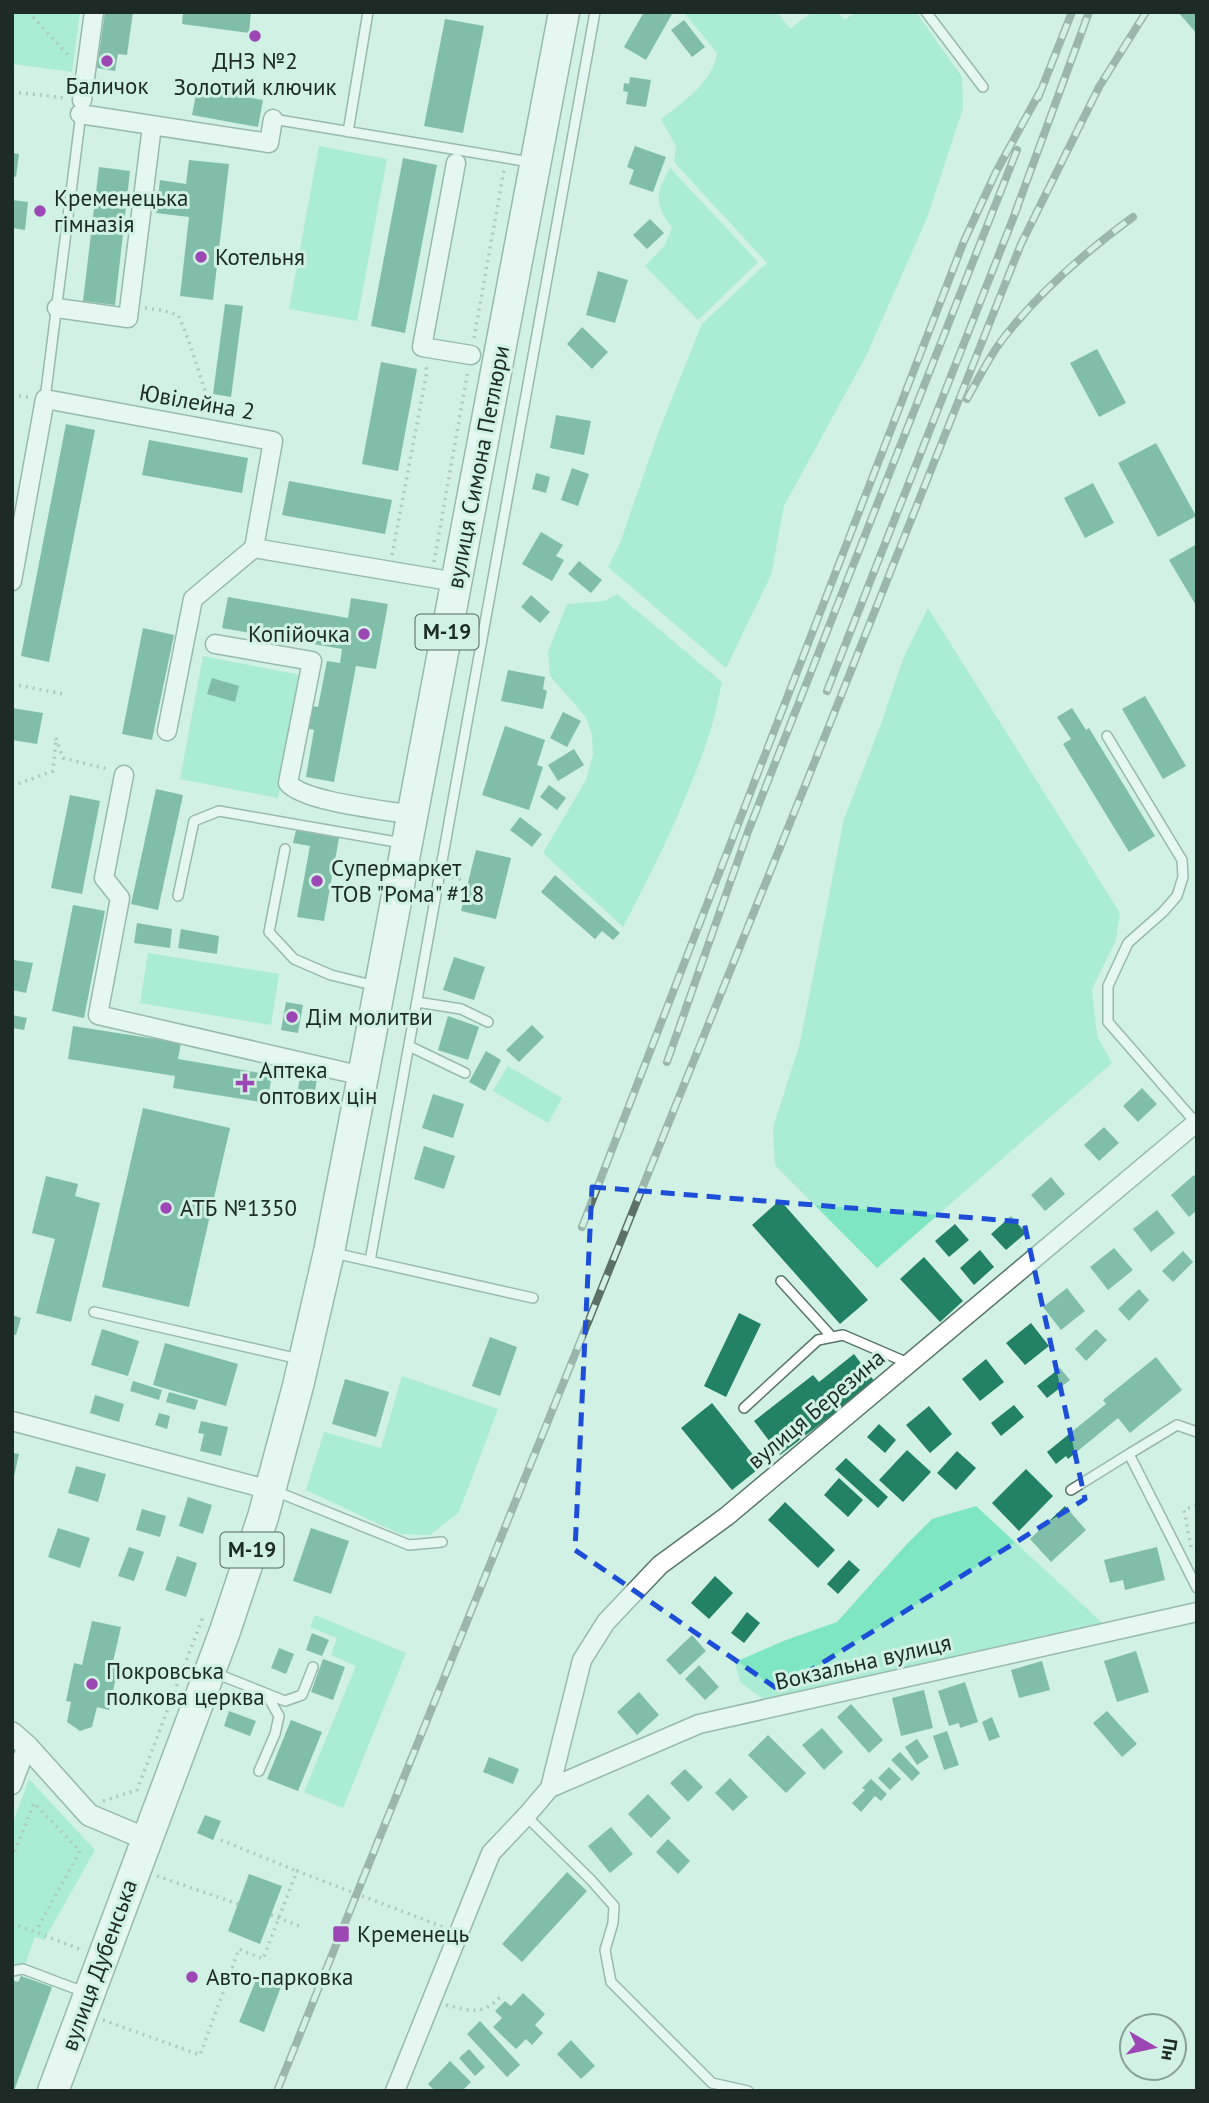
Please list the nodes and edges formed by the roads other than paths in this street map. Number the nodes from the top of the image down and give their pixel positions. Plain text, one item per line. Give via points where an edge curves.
1 (94, 12) edge
2 (368, 12) edge
3 (564, 12) edge
4 (596, 12) edge
5 (926, 12) edge
6 (983, 87) dead end
7 (81, 107) junction
8 (273, 119) joint
9 (152, 126) junction
10 (348, 132) junction
11 (535, 162) junction
12 (456, 163) dead end
13 (57, 308) junction
14 (471, 355) dead end
15 (46, 399) junction
16 (254, 548) junction
17 (12, 581) edge
18 (456, 582) junction
19 (215, 644) dead end
20 (167, 731) dead end
21 (1107, 736) dead end
22 (124, 775) road end
23 (404, 824) junction
24 (285, 849) dead end
25 (178, 896) dead end
26 (380, 986) junction
27 (417, 1002) junction
28 (488, 1022) dead end
29 (409, 1046) junction
30 (465, 1073) dead end
31 (363, 1076) junction
32 (1196, 1123) edge
33 (329, 1252) junction
34 (370, 1261) junction
35 (781, 1281) dead end
36 (533, 1298) dead end
37 (94, 1312) dead end
38 (832, 1337) junction
39 (304, 1360) junction
40 (908, 1363) junction
41 (744, 1408) dead end
42 (12, 1421) edge
43 (1197, 1432) edge
44 (1129, 1454) junction
45 (270, 1490) junction
46 (1071, 1490) dead end
47 (442, 1542) dead end
48 (1197, 1588) edge
49 (1197, 1612) edge
50 (313, 1667) dead end
51 (210, 1672) junction
52 (267, 1695) junction
53 (19, 1739) edge
54 (259, 1771) dead end
55 (12, 1785) edge
56 (550, 1788) junction
57 (526, 1816) junction
58 (146, 1839) junction
59 (12, 1970) edge
60 (86, 2003) junction
61 (53, 2091) edge
62 (395, 2091) edge
63 (748, 2091) edge

1 - 7 street
2 - 10 lane
3 - 11 highway, вулиця Симона Петлюри / М-19
4 - 27 lane
5 - 6 lane
7 - 9 street
7 - 13 lane
8 - 9 street via 269,143
8 - 10 lane
9 - 13 street via 128,317
10 - 11 lane
11 - 18 highway, вулиця Симона Петлюри / М-19
12 - 14 street via 422,347
13 - 15 lane
15 - 16 street, Ювілейна 2 via 273,441
15 - 17 street
16 - 18 street
16 - 20 street via 193,599
18 - 23 highway, вулиця Симона Петлюри / М-19
19 - 23 street via 312,661 288,783 294,789
21 - 32 lane via 1182,860 1183,877 1177,896 1128,943 1108,986 1108,1022
22 - 31 street via 104,878 120,898 98,1015
23 - 25 lane via 219,811 194,821
23 - 26 highway, вулиця Симона Петлюри / М-19
24 - 26 lane via 269,932 294,959 331,975
26 - 31 highway, вулиця Симона Петлюри / М-19
27 - 28 lane via 461,1009
27 - 29 lane
29 - 30 lane
29 - 34 lane
31 - 33 highway, вулиця Симона Петлюри / М-19
32 - 40 street, вулиця Березина
33 - 34 lane
33 - 39 highway, М-19
34 - 36 lane
35 - 38 lane
37 - 39 lane
38 - 40 lane via 843,1335
38 - 41 lane via 818,1340
39 - 45 highway, М-19
40 - 56 street, вулиця Березина via 727,1516 660,1565 606,1622 582,1660
42 - 45 street
43 - 44 lane via 1177,1425
44 - 46 lane
44 - 48 lane
45 - 47 lane via 410,1545
45 - 51 highway, М-19
49 - 56 street, Вокзальна вулиця via 699,1724
50 - 52 lane via 302,1695 285,1701
51 - 52 lane
51 - 58 highway, М-19
52 - 54 lane via 279,1716
53 - 55 street
53 - 58 street via 89,1815
56 - 57 street
57 - 62 street via 491,1853
57 - 63 lane via 614,1906 604,1950 611,1982 712,2083
58 - 60 highway, вулиця Дубенська / М-19
59 - 60 lane via 23,1969
60 - 61 highway, вулиця Дубенська / М-19

